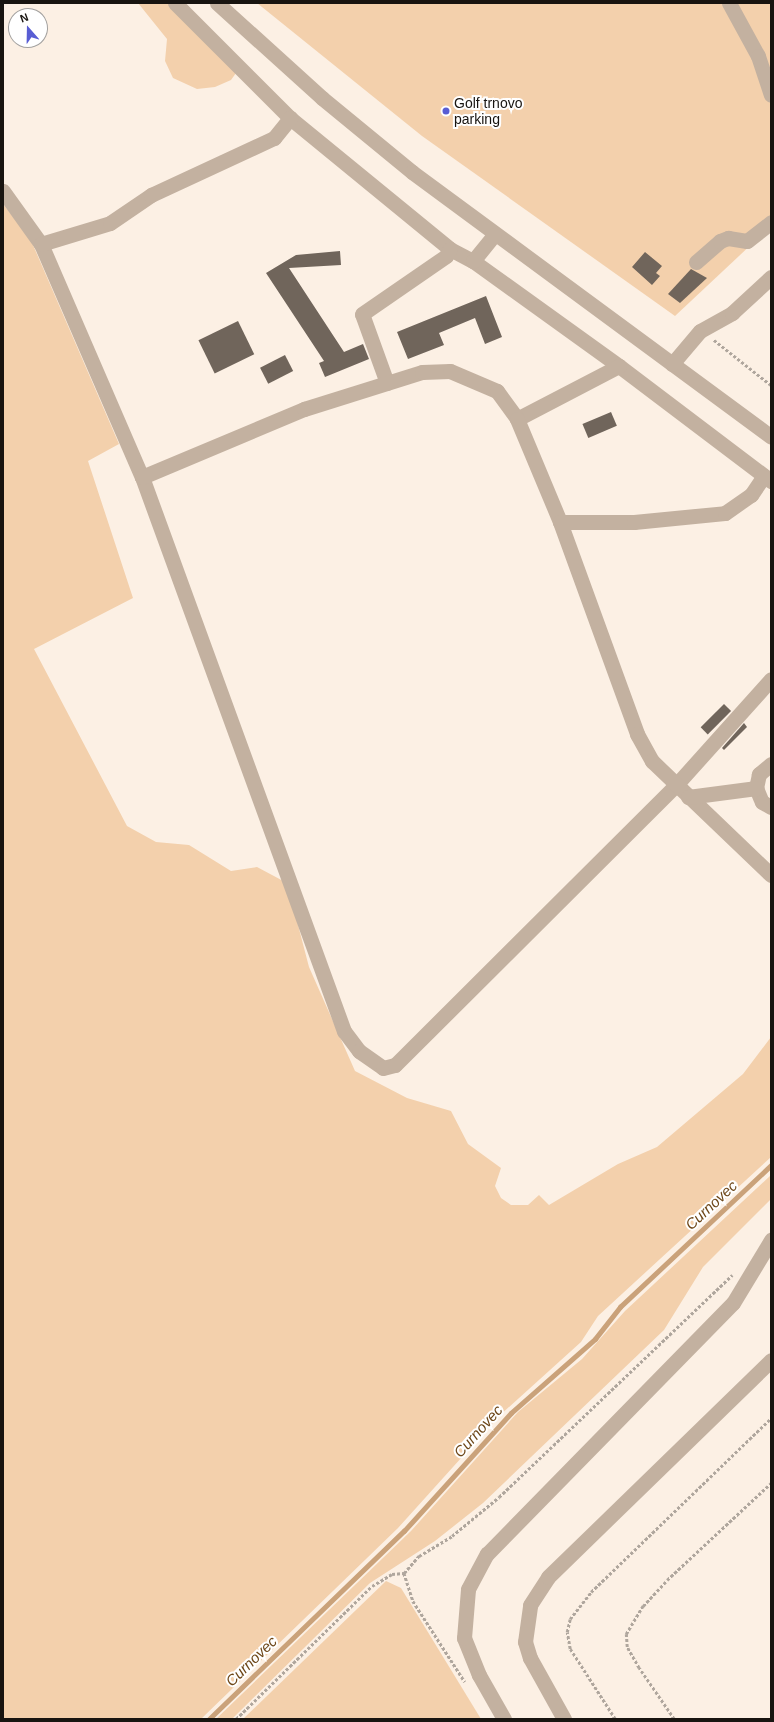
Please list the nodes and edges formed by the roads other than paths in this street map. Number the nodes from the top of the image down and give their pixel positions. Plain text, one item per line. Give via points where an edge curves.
1 (175, 3) edge
2 (217, 3) edge
3 (729, 3) edge
4 (771, 95) edge
5 (290, 118) junction
6 (3, 191) edge
7 (771, 222) edge
8 (494, 235) junction
9 (41, 244) junction
10 (450, 249) junction
11 (473, 261) junction
12 (696, 262) dead end
13 (771, 277) edge
14 (672, 364) junction
15 (619, 366) junction
16 (387, 383) junction
17 (517, 419) junction
18 (771, 437) edge
19 (142, 477) junction
20 (767, 479) edge
21 (560, 522) junction
22 (770, 681) edge
23 (771, 764) edge
24 (676, 785) junction
25 (756, 788) junction
26 (688, 797) junction
27 (771, 807) edge
28 (771, 875) edge
29 (771, 1240) edge
30 (771, 1360) edge
31 (504, 1719) edge
32 (564, 1719) edge

1 - 5 lane
2 - 8 lane via 322,98
3 - 4 lane via 758,56
5 - 9 lane via 274,138 151,195 110,223
5 - 10 lane
6 - 9 lane
7 - 12 lane via 747,241 728,238 720,241
8 - 11 lane
8 - 14 lane
9 - 19 lane
10 - 11 lane
10 - 16 lane via 446,256 362,314
11 - 15 lane
13 - 14 lane via 732,313 700,331
14 - 18 lane
15 - 17 lane
15 - 20 lane
16 - 17 lane via 422,372 450,371 497,391
16 - 19 lane via 304,409
17 - 21 lane
19 - 24 lane via 344,1031 359,1051 383,1068 395,1065
20 - 21 lane via 751,495 725,513 634,522
21 - 24 lane via 637,734 652,761
22 - 24 lane
23 - 25 lane via 759,774
24 - 26 lane
25 - 26 lane
25 - 27 lane via 762,802
26 - 28 lane
29 - 31 lane via 733,1303 483,1561 468,1588 464,1638 478,1675
30 - 32 lane via 548,1577 530,1605 525,1642 530,1658

